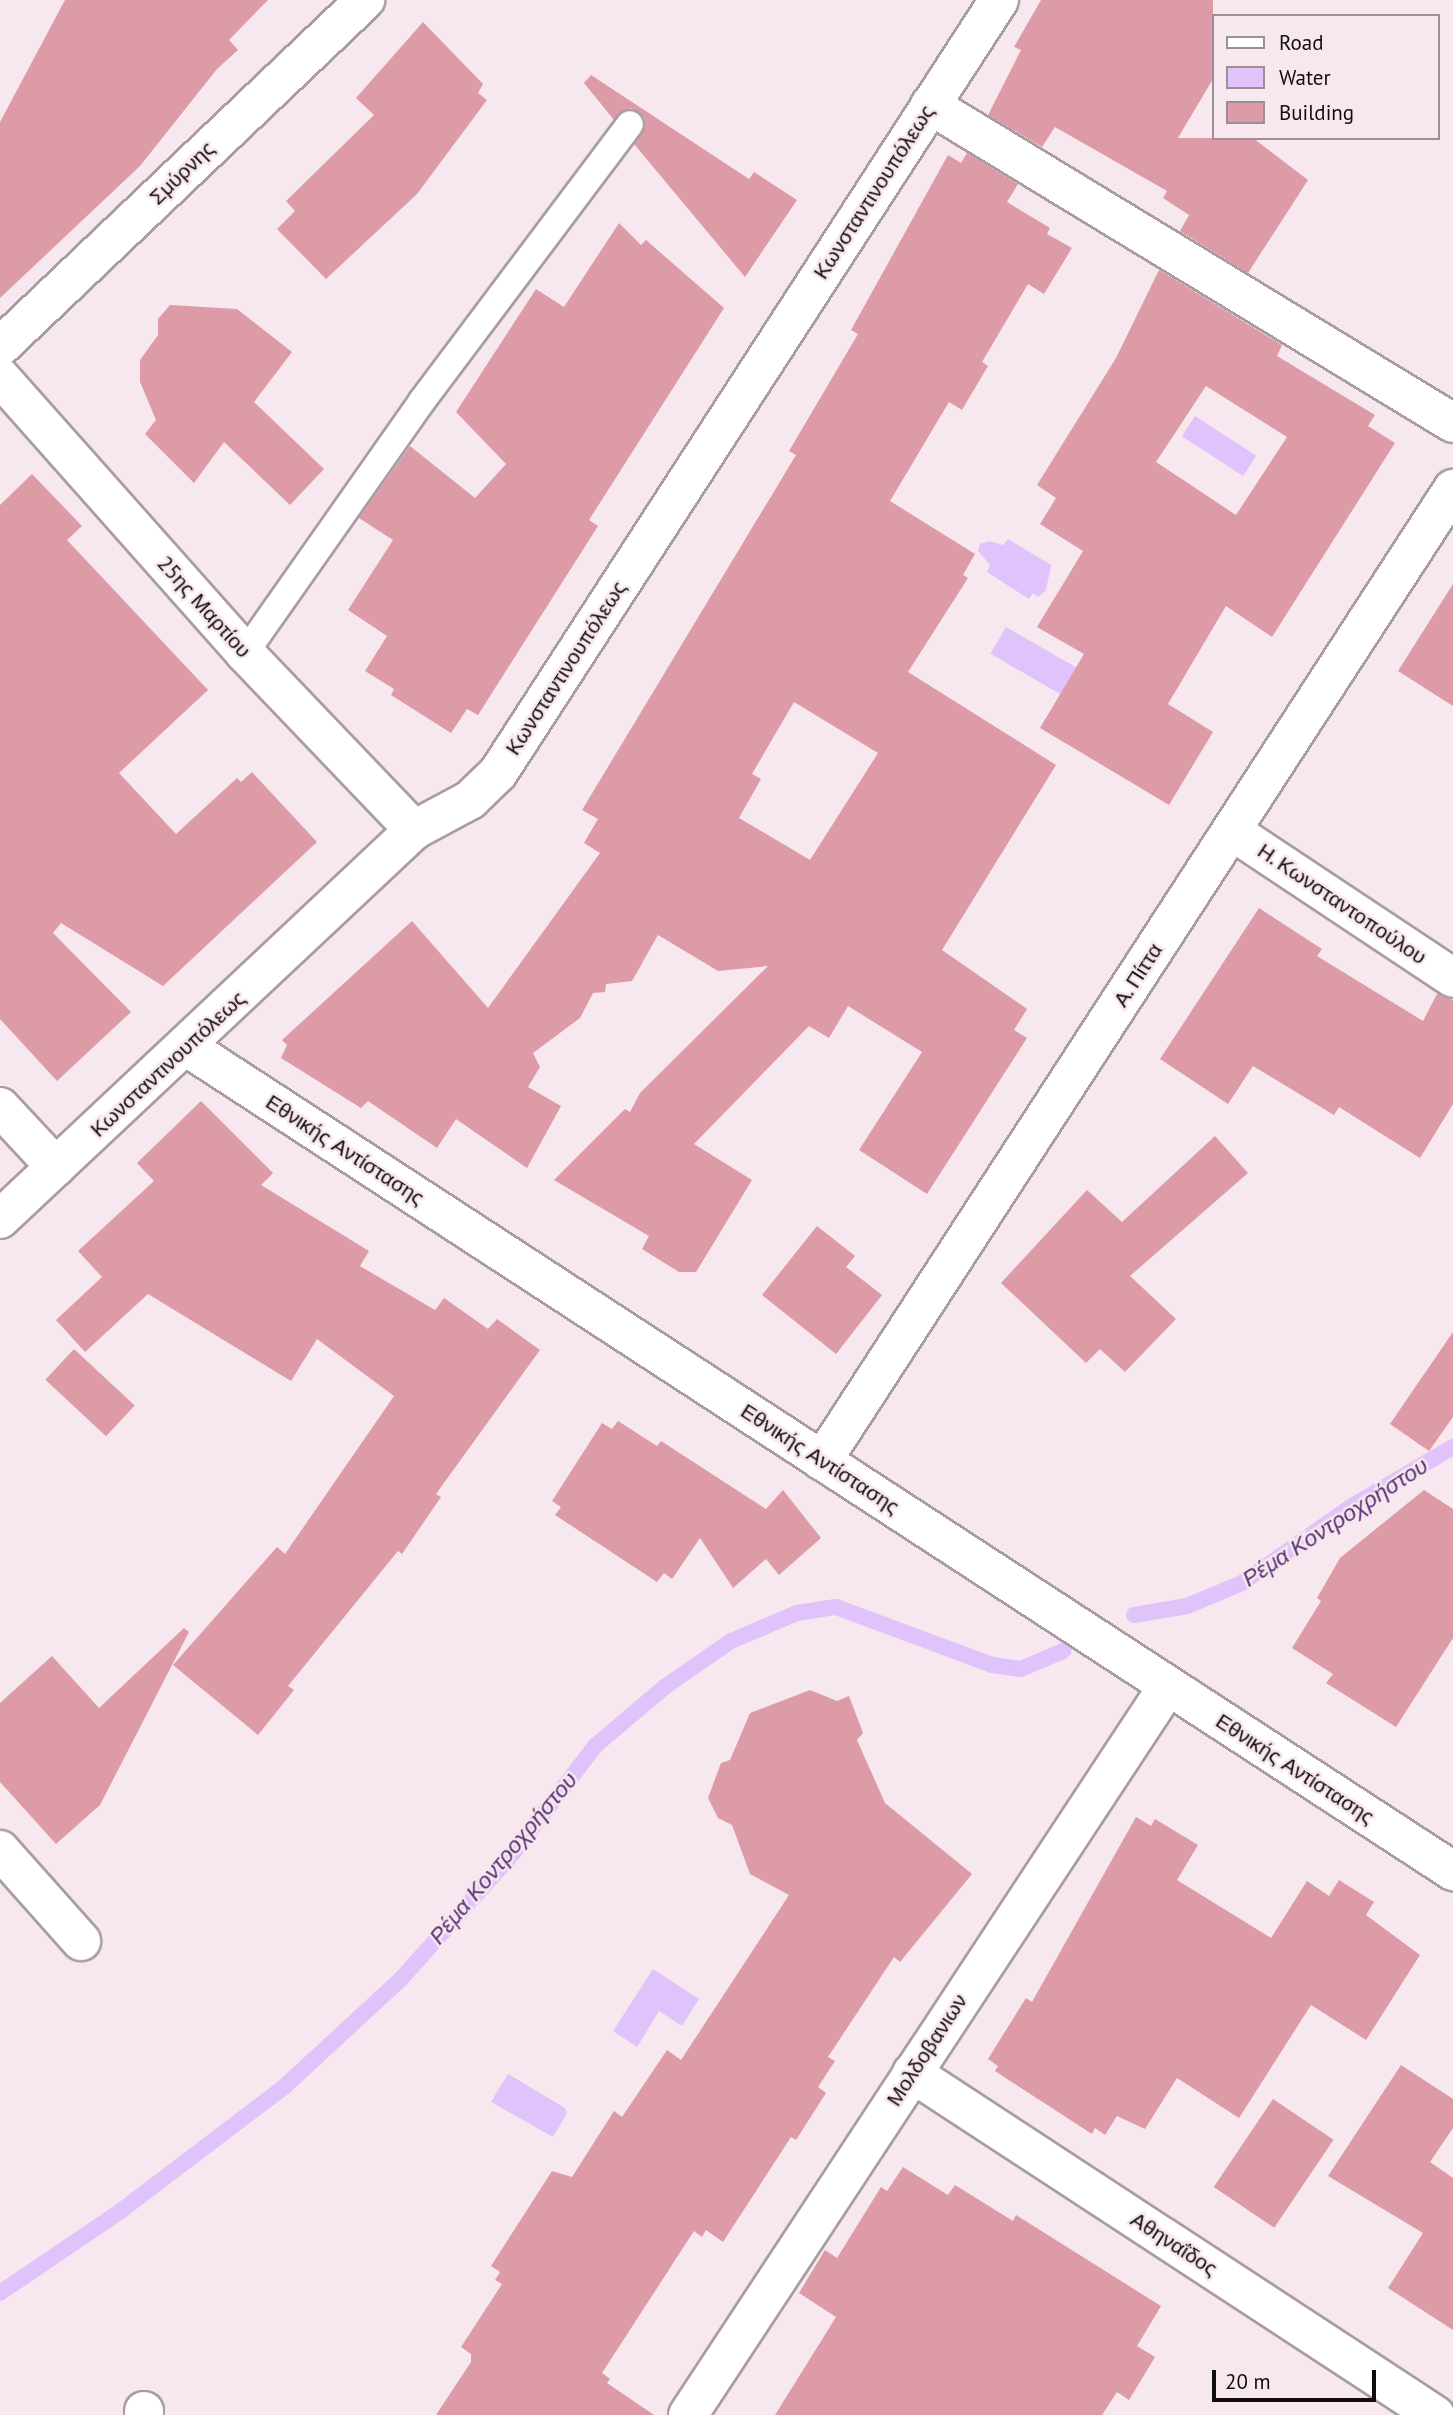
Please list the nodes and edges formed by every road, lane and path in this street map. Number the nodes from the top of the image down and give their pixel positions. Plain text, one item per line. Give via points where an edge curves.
1 (365, 0) edge
2 (999, 0) edge
3 (930, 105) junction
4 (630, 124) dead end
5 (0, 347) edge
6 (0, 377) edge
7 (1453, 423) edge
8 (1453, 489) edge
9 (245, 653) junction
10 (414, 830) junction
11 (1232, 831) junction
12 (1453, 978) edge
13 (187, 1047) junction
14 (0, 1107) edge
15 (56, 1167) junction
16 (0, 1219) edge
17 (822, 1461) junction
18 (1168, 1686) junction
19 (0, 1850) edge
20 (1453, 1871) edge
21 (81, 1941) dead end
22 (912, 2073) junction
23 (688, 2415) edge
24 (1435, 2415) edge

1 - 5 street, Σμύρνης
2 - 3 street, Κωνσταντινουπόλεως
3 - 7 street
3 - 10 street, Κωνσταντινουπόλεως via 498,772 470,800
4 - 9 lane via 422,401
6 - 9 street, 25ης Μαρτίου
8 - 11 street, Α. Πίττα
9 - 10 street, 25ης Μαρτίου
10 - 13 street, Κωνσταντινουπόλεως
11 - 12 street, Η. Κωνσταντοπούλου
11 - 17 street, Α. Πίττα
13 - 15 street, Κωνσταντινουπόλεως
13 - 17 street, Εθνικής Αντίστασης
14 - 15 street
15 - 16 street, Κωνσταντινουπόλεως
17 - 18 street, Εθνικής Αντίστασης
18 - 20 street, Εθνικής Αντίστασης
18 - 22 street, Μολδοβανιων
19 - 21 street
22 - 23 street, Μολδοβανιων
22 - 24 street, Αθηναΐδος

